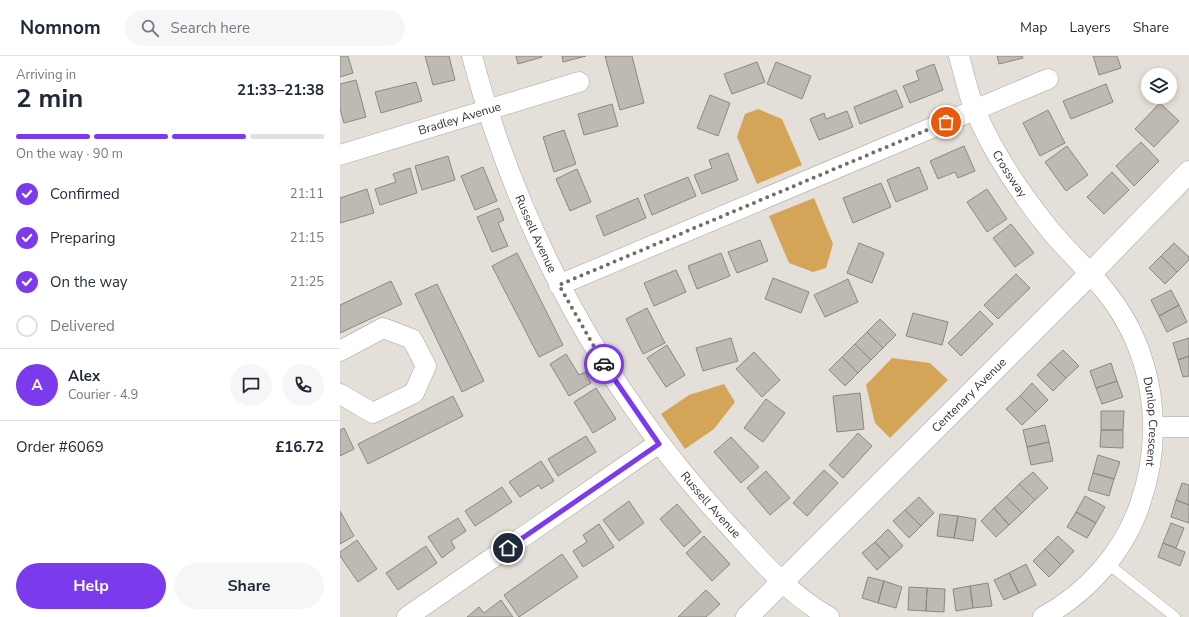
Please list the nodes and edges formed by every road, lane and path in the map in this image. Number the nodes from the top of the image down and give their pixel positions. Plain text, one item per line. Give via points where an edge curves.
1 (472, 56) edge
2 (959, 56) edge
3 (1048, 79) dead end
4 (579, 82) dead end
5 (487, 109) junction
6 (975, 110) junction
7 (340, 155) edge
8 (1189, 172) edge
9 (1090, 274) junction
10 (559, 285) junction
11 (340, 351) edge
12 (340, 394) edge
13 (1154, 427) junction
14 (1189, 427) edge
15 (659, 444) junction
16 (1107, 563) junction
17 (782, 582) junction
18 (407, 617) edge
19 (747, 617) edge
20 (829, 617) edge
21 (1043, 617) edge
22 (1175, 617) edge

1 - 5 street, Russell Avenue
2 - 6 street, Crossway
3 - 6 street
4 - 5 street, Bradley Avenue
5 - 7 street, Bradley Avenue
5 - 10 street, Russell Avenue via 519,199
6 - 9 street, Crossway via 997,154 1025,197 1050,230
6 - 10 street
8 - 9 street, Centenary Avenue
9 - 13 street, Dunlop Crescent via 1120,312 1142,356 1153,403
9 - 17 street, Centenary Avenue
10 - 15 street, Russell Avenue via 605,367
11 - 12 street via 383,328 412,339 426,366 414,393 373,413
13 - 14 street
13 - 16 street, Dunlop Crescent via 1150,469 1138,509 1130,528
15 - 17 street, Russell Avenue via 714,510
15 - 18 street
16 - 21 street, Dunlop Crescent via 1072,598
16 - 22 lane
17 - 19 street, Centenary Avenue
17 - 20 street via 800,598

